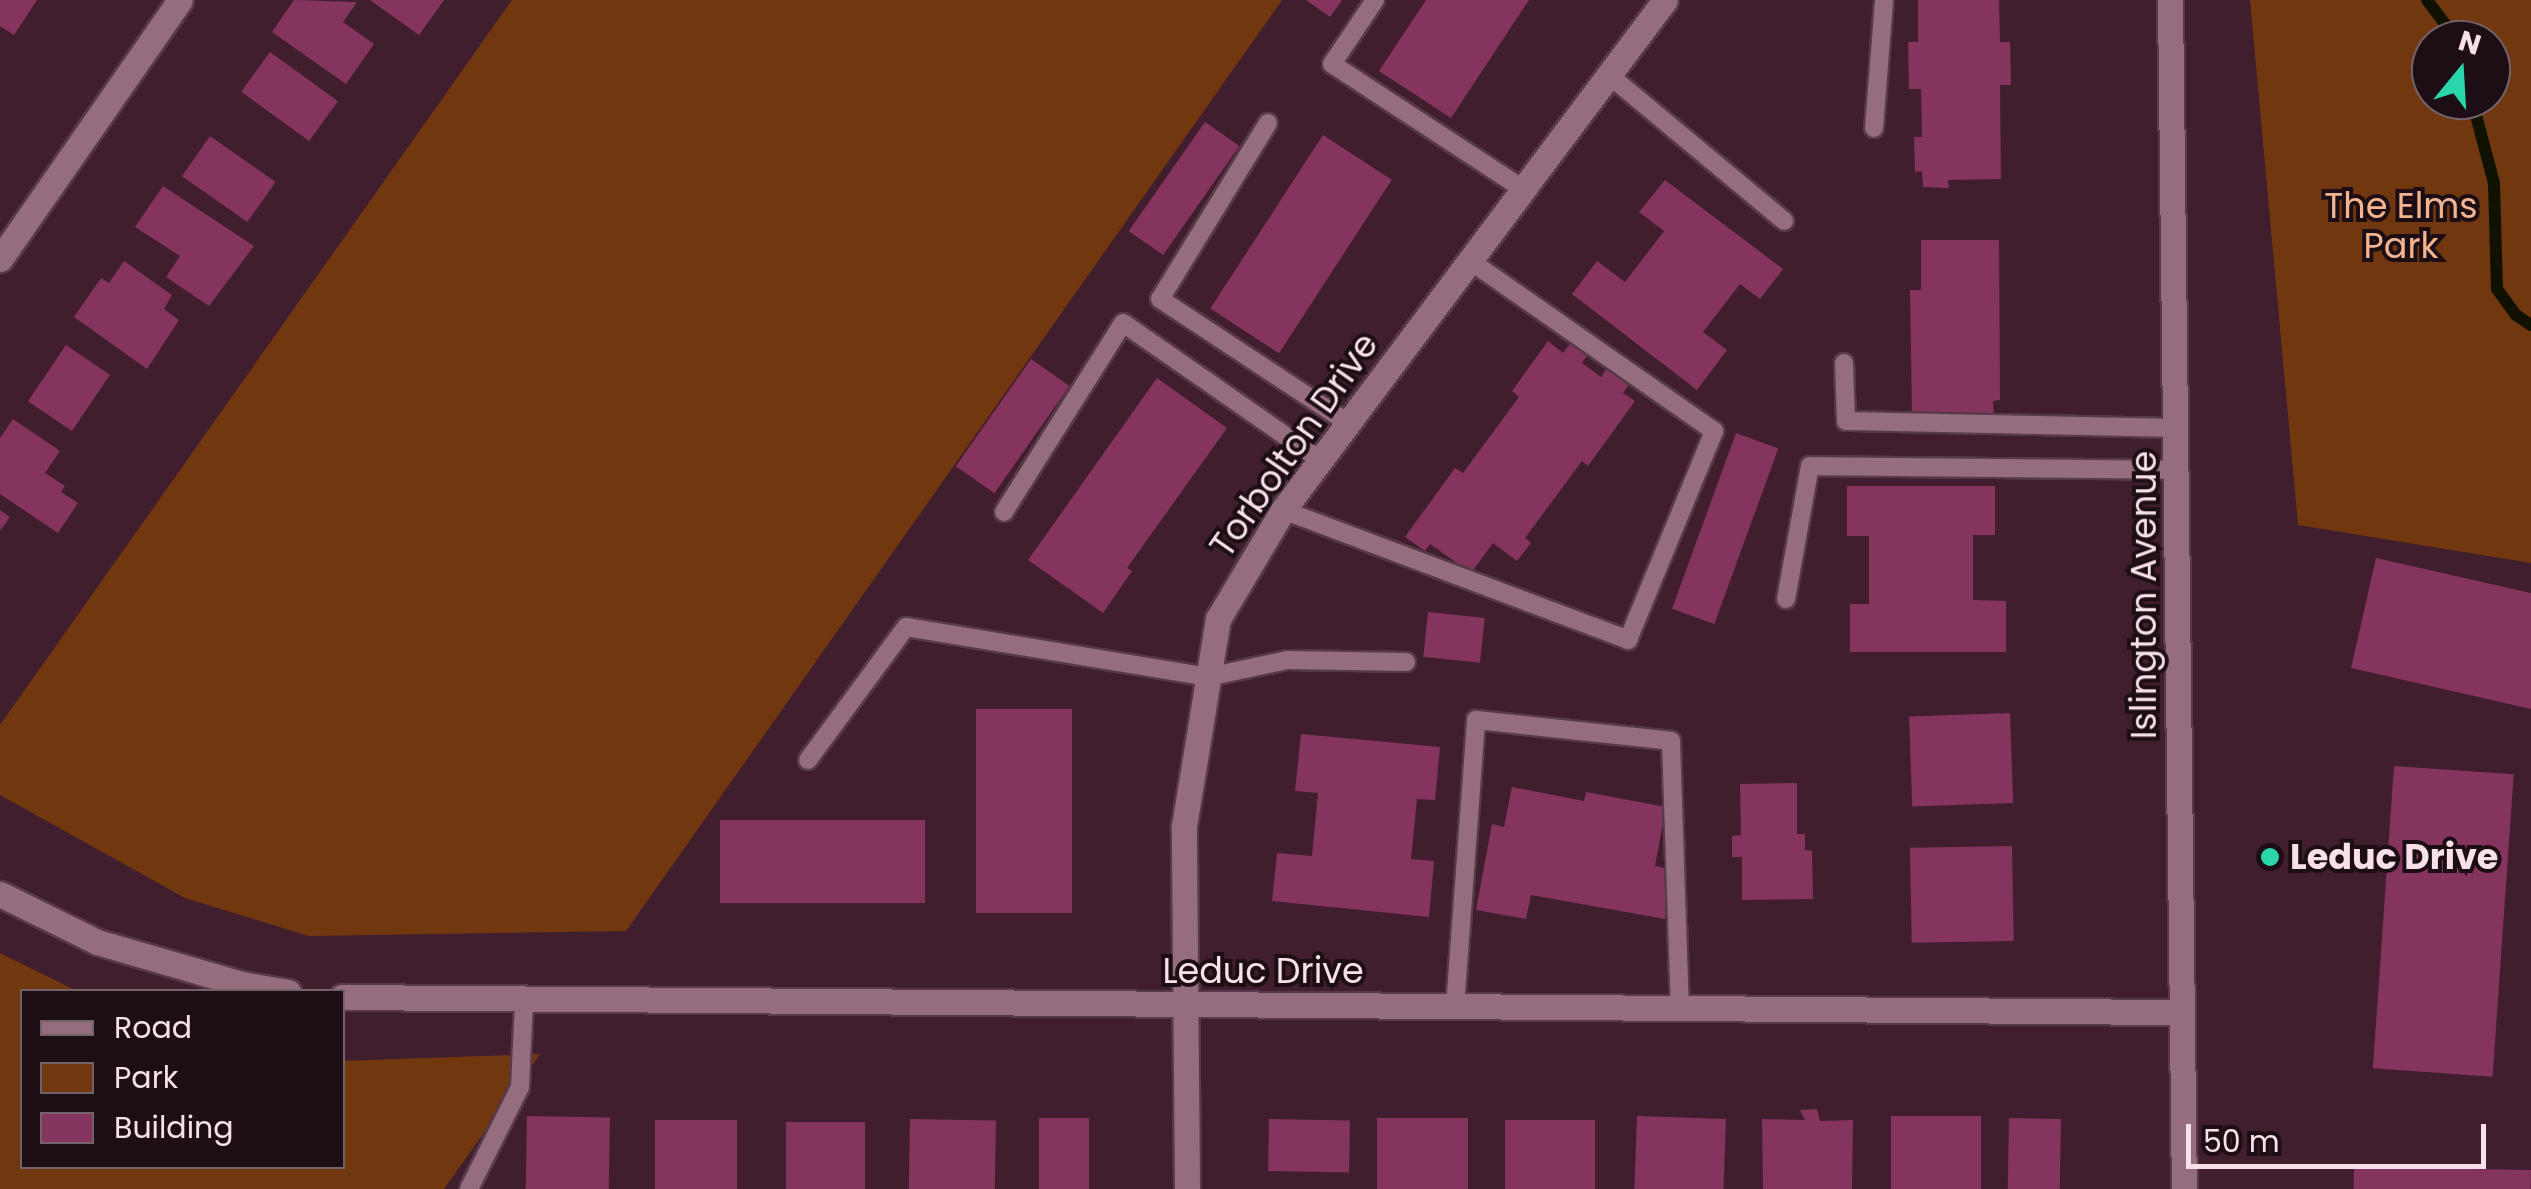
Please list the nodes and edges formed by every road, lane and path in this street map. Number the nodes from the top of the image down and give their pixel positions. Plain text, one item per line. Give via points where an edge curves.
1 (180, 0) edge
2 (1375, 0) edge
3 (1666, 0) edge
4 (1884, 0) edge
5 (2170, 0) edge
6 (1609, 75) junction
7 (1268, 123) dead end
8 (1874, 128) dead end
9 (1523, 189) junction
10 (1784, 221) dead end
11 (0, 259) edge
12 (1470, 260) junction
13 (1844, 363) dead end
14 (1348, 423) junction
15 (2178, 428) junction
16 (1320, 460) junction
17 (2178, 470) junction
18 (1283, 510) junction
19 (1004, 512) dead end
20 (1786, 600) dead end
21 (1406, 662) dead end
22 (1208, 677) junction
23 (808, 760) dead end
24 (0, 894) edge
25 (271, 989) edge
26 (345, 998) edge
27 (524, 1002) junction
28 (1185, 1006) junction
29 (1455, 1008) junction
30 (1680, 1009) junction
31 (2182, 1012) junction
32 (469, 1189) edge
33 (1186, 1189) edge
34 (2184, 1189) edge

1 - 11 street
2 - 9 lane via 1332,64
3 - 6 street, Torbolton Drive
4 - 8 lane
5 - 15 street, Islington Avenue
6 - 9 street, Torbolton Drive
6 - 10 lane
7 - 14 lane via 1160,299
9 - 12 street, Torbolton Drive
12 - 14 street, Torbolton Drive
12 - 18 lane via 1714,431 1628,640
13 - 15 lane via 1846,421
14 - 16 street, Torbolton Drive
15 - 17 street, Islington Avenue
16 - 18 street, Torbolton Drive
16 - 19 lane via 1123,323
17 - 20 lane via 1810,466
17 - 31 street, Islington Avenue
18 - 22 street, Torbolton Drive via 1218,620
21 - 22 lane via 1287,660
22 - 23 lane via 906,627
22 - 28 street, Torbolton Drive via 1184,826
24 - 25 street via 97,942
26 - 27 street, Leduc Drive
27 - 28 street, Leduc Drive
27 - 32 lane via 520,1087
28 - 29 street, Leduc Drive
28 - 33 street, Torbolton Drive
29 - 30 street, Leduc Drive
29 - 30 lane via 1476,720 1670,740
30 - 31 street, Leduc Drive
31 - 34 street, Islington Avenue

